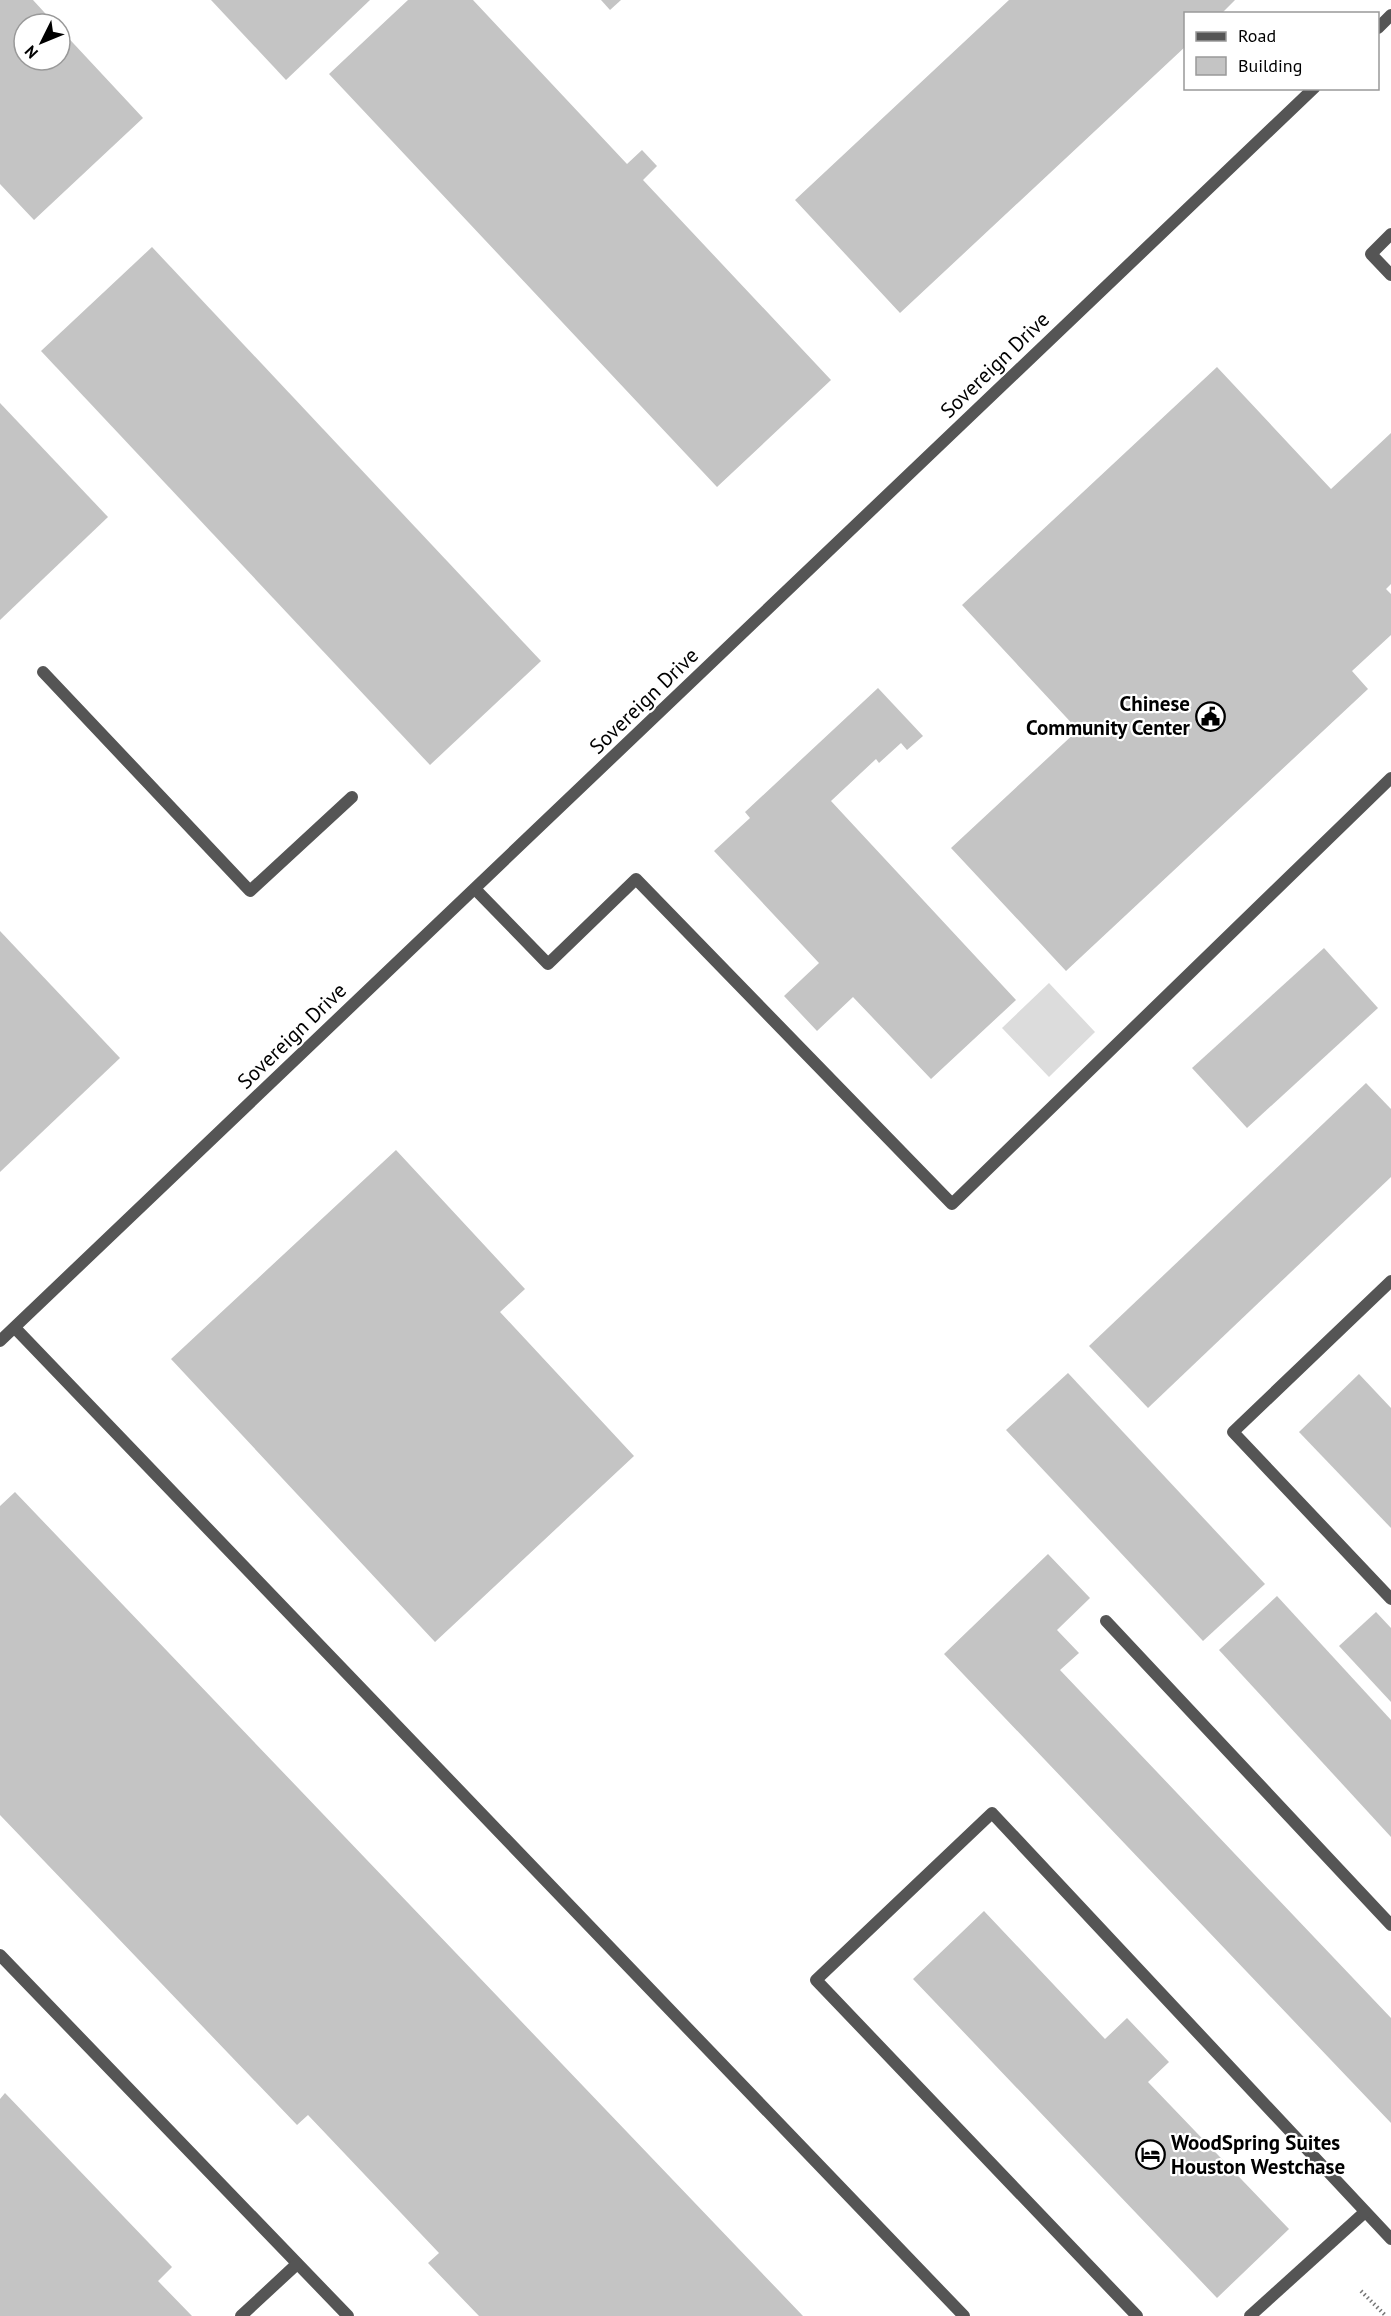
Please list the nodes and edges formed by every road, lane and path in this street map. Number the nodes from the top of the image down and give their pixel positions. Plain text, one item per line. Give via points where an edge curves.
1 (1391, 15) edge
2 (1379, 26) edge
3 (1312, 90) edge
4 (1391, 234) edge
5 (1391, 275) edge
6 (43, 672) dead end
7 (1391, 778) edge
8 (352, 797) dead end
9 (475, 889) junction
10 (1391, 1281) edge
11 (15, 1328) junction
12 (0, 1341) edge
13 (1391, 1599) edge
14 (1106, 1621) dead end
15 (1391, 1925) edge
16 (0, 1954) edge
17 (1365, 2212) junction
18 (1391, 2239) edge
19 (297, 2264) junction
20 (1361, 2291) dead end
21 (241, 2316) edge
22 (348, 2316) edge
23 (964, 2316) edge
24 (1137, 2316) edge
25 (1250, 2316) edge
26 (1386, 2316) edge

1 - 2 street
3 - 9 street, Sovereign Drive
4 - 5 street via 1371,254
6 - 8 street via 250,891
7 - 9 street via 952,1204 636,879 548,964
9 - 11 street, Sovereign Drive
10 - 13 street via 1233,1432
11 - 12 street, Sovereign Drive
11 - 23 street
14 - 15 street
16 - 19 street
17 - 18 street
17 - 24 street via 992,1813 816,1980
17 - 25 street
19 - 21 street
19 - 22 street
20 - 26 path

